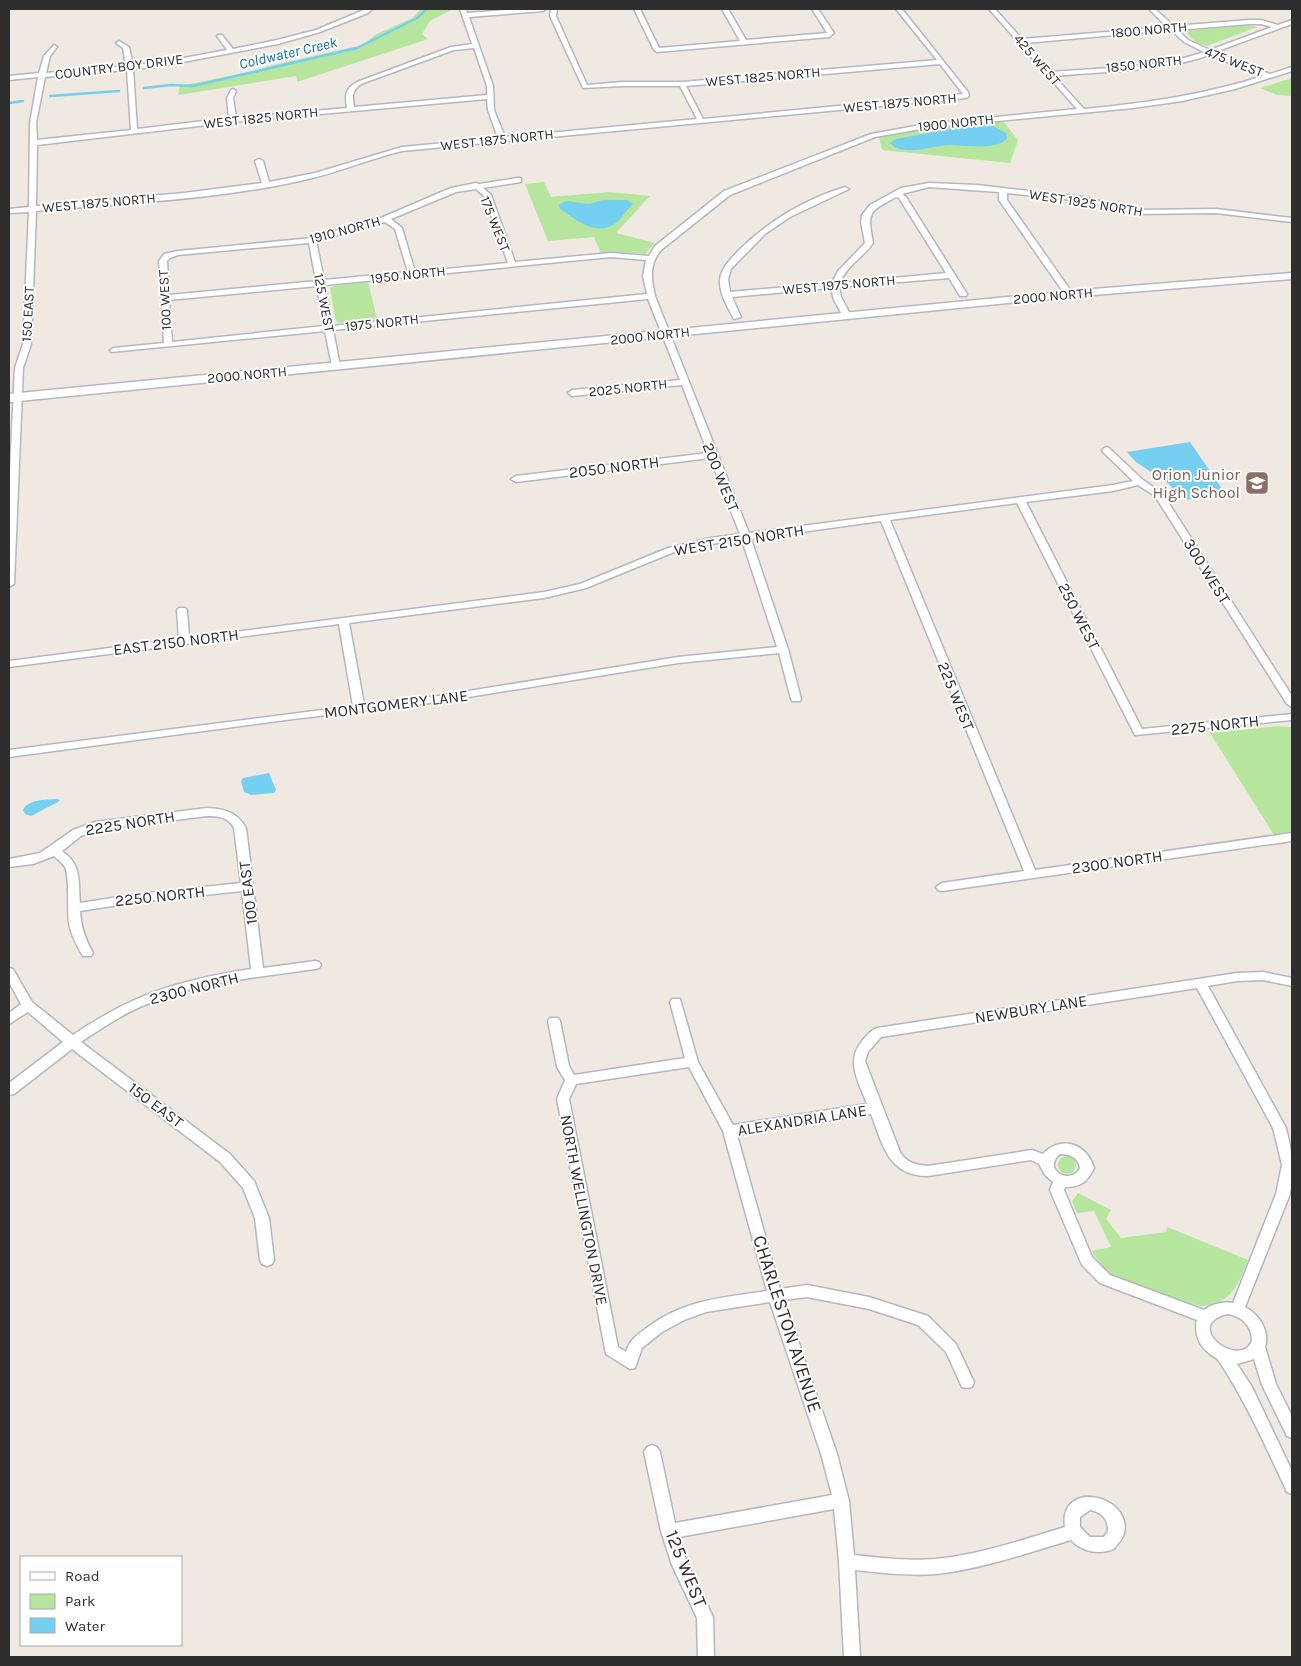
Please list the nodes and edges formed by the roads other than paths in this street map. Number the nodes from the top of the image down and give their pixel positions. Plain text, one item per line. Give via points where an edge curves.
1 (369, 9) edge
2 (543, 9) edge
3 (554, 9) edge
4 (637, 9) edge
5 (725, 9) edge
6 (815, 9) edge
7 (899, 9) edge
8 (992, 9) edge
9 (1005, 9) edge
10 (1152, 9) edge
11 (464, 12) edge
12 (1292, 22) edge
13 (1277, 27) junction
14 (1172, 28) junction
15 (220, 36) dead end
16 (1020, 41) junction
17 (119, 43) dead end
18 (744, 43) junction
19 (476, 46) junction
20 (54, 47) dead end
21 (231, 50) junction
22 (1210, 53) junction
23 (941, 62) junction
24 (130, 68) junction
25 (1292, 69) edge
26 (1049, 74) junction
27 (42, 76) junction
28 (1271, 77) junction
29 (9, 78) edge
30 (682, 84) junction
31 (233, 91) dead end
32 (490, 97) junction
33 (351, 109) junction
34 (1082, 111) junction
35 (233, 120) junction
36 (701, 121) junction
37 (134, 130) junction
38 (502, 139) junction
39 (32, 144) junction
40 (259, 161) dead end
41 (518, 180) dead end
42 (266, 184) junction
43 (476, 185) junction
44 (844, 189) dead end
45 (1003, 190) junction
46 (896, 194) junction
47 (32, 209) junction
48 (9, 211) edge
49 (386, 219) junction
50 (1292, 220) edge
51 (312, 240) junction
52 (167, 256) joint
53 (650, 258) junction
54 (512, 264) junction
55 (412, 274) junction
56 (951, 275) junction
57 (1292, 276) edge
58 (320, 283) junction
59 (835, 286) junction
60 (963, 294) dead end
61 (1070, 294) junction
62 (727, 295) junction
63 (652, 296) junction
64 (165, 298) junction
65 (847, 316) junction
66 (737, 317) dead end
67 (329, 328) junction
68 (666, 334) junction
69 (168, 344) junction
70 (114, 350) dead end
71 (336, 366) junction
72 (684, 382) junction
73 (572, 393) dead end
74 (13, 397) edge
75 (1106, 450) dead end
76 (712, 455) junction
77 (12, 470) edge
78 (516, 479) dead end
79 (1140, 482) junction
80 (1020, 500) junction
81 (884, 518) junction
82 (745, 536) junction
83 (10, 542) edge
84 (9, 584) edge
85 (182, 610) dead end
86 (343, 620) junction
87 (184, 641) junction
88 (782, 649) junction
89 (9, 664) edge
90 (796, 699) dead end
91 (1292, 704) edge
92 (359, 708) junction
93 (1292, 717) edge
94 (1139, 732) joint
95 (9, 754) edge
96 (230, 816) joint
97 (1292, 837) edge
98 (54, 851) junction
99 (9, 864) edge
100 (1030, 874) junction
101 (246, 886) junction
102 (942, 887) dead end
103 (74, 908) junction
104 (88, 953) dead end
105 (315, 965) dead end
106 (9, 972) edge
107 (258, 974) junction
108 (1292, 982) edge
109 (1200, 983) junction
110 (676, 1002) dead end
111 (28, 1004) junction
112 (9, 1018) edge
113 (554, 1021) dead end
114 (72, 1042) junction
115 (692, 1062) junction
116 (571, 1080) junction
117 (9, 1090) edge
118 (876, 1108) junction
119 (729, 1131) junction
120 (1046, 1161) junction
121 (1060, 1180) junction
122 (267, 1260) dead end
123 (776, 1296) junction
124 (1237, 1310) junction
125 (1205, 1317) junction
126 (1258, 1347) junction
127 (1223, 1355) junction
128 (967, 1382) dead end
129 (1292, 1432) edge
130 (652, 1452) dead end
131 (1292, 1488) edge
132 (841, 1501) junction
133 (669, 1531) junction
134 (1074, 1532) dead end
135 (847, 1562) junction
136 (706, 1657) edge
137 (852, 1657) edge

1 - 21 street, COUNTRY BOY DRIVE via 318,31
2 - 11 street
3 - 30 street, WEST 1825 NORTH via 553,16 585,88
4 - 18 street via 657,50
5 - 18 street
6 - 18 street via 830,35
7 - 23 street
8 - 9 street
8 - 16 street, 425 WEST
10 - 14 street, 475 WEST
11 - 19 street
12 - 13 street, 1850 NORTH
13 - 14 street, 1800 NORTH via 1256,22
13 - 22 street, 1850 NORTH
14 - 16 street, 1800 NORTH
14 - 22 street, 475 WEST via 1191,44
15 - 21 street
16 - 26 street, 425 WEST
17 - 24 street via 126,47
19 - 32 street via 490,86
19 - 33 street via 453,48 359,83 348,93
20 - 27 street, 150 EAST
21 - 24 street, COUNTRY BOY DRIVE
22 - 26 street, 1850 NORTH via 1177,62
22 - 28 street, 475 WEST
23 - 30 street, WEST 1825 NORTH
23 - 36 street, WEST 1875 NORTH via 966,96
24 - 27 street, COUNTRY BOY DRIVE
24 - 37 street
25 - 28 street, 1900 NORTH
26 - 34 street, 425 WEST
27 - 29 street, COUNTRY BOY DRIVE
27 - 39 street, 150 EAST
28 - 34 street, 1900 NORTH via 1182,99
30 - 36 street
31 - 35 street via 230,98
32 - 33 street, WEST 1825 NORTH
32 - 38 street via 491,110
33 - 35 street, WEST 1825 NORTH
34 - 53 street, 1900 NORTH via 926,126 873,135 727,193
35 - 37 street, WEST 1825 NORTH
36 - 38 street, WEST 1875 NORTH
37 - 39 street, WEST 1825 NORTH
38 - 42 street, WEST 1875 NORTH via 402,150 312,177
39 - 47 street, 150 EAST
40 - 42 street
41 - 43 street, 1910 NORTH
42 - 47 street, WEST 1875 NORTH via 184,196
43 - 49 street, 1910 NORTH via 454,190
43 - 54 street, 175 WEST via 487,195
44 - 62 street via 787,214 746,247 725,274
45 - 46 street, WEST 1925 NORTH via 929,185
45 - 50 street, WEST 1925 NORTH via 1083,199 1138,212 1216,211
45 - 61 street via 1003,200
46 - 56 street via 902,197
46 - 59 street, WEST 1925 NORTH via 873,207 866,215 869,243 860,257 840,273
47 - 48 street
47 - 74 street, 150 EAST via 27,344
49 - 51 street, 1910 NORTH
49 - 55 street via 398,228
51 - 52 street, 1910 NORTH
51 - 58 street, 125 WEST
52 - 64 street, 100 WEST via 163,261
53 - 54 street, 1950 NORTH via 611,255
53 - 63 street, 200 WEST via 645,274
54 - 55 street, 1950 NORTH
55 - 58 street, 1950 NORTH
56 - 59 street, WEST 1975 NORTH
56 - 60 street
57 - 61 street, 2000 NORTH
58 - 64 street, 1950 NORTH
58 - 67 street, 125 WEST
59 - 62 street, WEST 1975 NORTH
59 - 65 street
61 - 65 street, 2000 NORTH
62 - 66 street
63 - 67 street, 1975 NORTH
63 - 68 street, 200 WEST
64 - 69 street, 100 WEST
65 - 68 street, 2000 NORTH
67 - 69 street, 1975 NORTH
67 - 71 street, 125 WEST
68 - 71 street, 2000 NORTH
68 - 72 street, 200 WEST
69 - 70 street, 1975 NORTH
71 - 74 street, 2000 NORTH
72 - 73 street, 2025 NORTH
72 - 76 street, 200 WEST
74 - 77 street, 150 EAST
75 - 79 street, 300 WEST
76 - 78 street, 2050 NORTH
76 - 82 street, 200 WEST
77 - 83 street, 150 EAST
79 - 80 street, WEST 2150 NORTH
79 - 91 street, 300 WEST via 1158,494
80 - 81 street, WEST 2150 NORTH
80 - 94 street, 250 WEST
81 - 82 street, WEST 2150 NORTH
81 - 100 street, 225 WEST
82 - 86 street, WEST 2150 NORTH via 671,550 583,586 544,595
82 - 88 street, 200 WEST
83 - 84 street, 150 EAST
85 - 87 street
86 - 87 street, EAST 2150 NORTH
86 - 92 street
87 - 89 street, EAST 2150 NORTH
88 - 90 street, 200 WEST
88 - 92 street, MONTGOMERY LANE via 678,660 469,695
92 - 95 street, MONTGOMERY LANE
93 - 94 street, 2275 NORTH
96 - 98 street, 2225 NORTH via 208,812 95,826 70,836
96 - 101 street, 100 EAST via 240,828
97 - 100 street, 2300 NORTH
98 - 99 street, 2225 NORTH via 40,858
98 - 103 street via 72,869
100 - 102 street, 2300 NORTH
101 - 103 street, 2250 NORTH
101 - 107 street, 100 EAST
103 - 104 street via 75,924
105 - 107 street, 2300 NORTH
106 - 111 street, 150 EAST
107 - 114 street, 2300 NORTH via 191,986 142,1001
108 - 109 street, NEWBURY LANE via 1263,976
109 - 118 street, NEWBURY LANE via 877,1032 865,1044 859,1061
109 - 124 street via 1279,1128 1289,1165 1284,1194
110 - 115 street, CHARLESTON AVENUE
111 - 112 street
111 - 114 street, 150 EAST
113 - 116 street via 563,1067
114 - 117 street, 2300 NORTH
114 - 122 street, 150 EAST via 225,1158 248,1185 262,1218
115 - 116 street
115 - 119 street, CHARLESTON AVENUE
116 - 123 street, NORTH WELLINGTON DRIVE via 563,1099 611,1350 630,1363 636,1344 679,1316 706,1306
118 - 119 street, ALEXANDRIA LANE
118 - 120 street via 895,1157 911,1170 928,1171 1032,1155
119 - 123 street, CHARLESTON AVENUE
120 - 121 street via 1049,1172
120 - 121 street via 1052,1152 1062,1148 1073,1150 1085,1160 1088,1168 1084,1177 1074,1181
121 - 125 street via 1057,1190 1087,1261 1105,1279
123 - 128 street via 807,1291 869,1303 923,1320 951,1348
123 - 132 street, CHARLESTON AVENUE via 829,1454
124 - 125 street via 1218,1309
124 - 126 street via 1255,1322 1259,1330
125 - 127 street via 1203,1334 1207,1342
126 - 127 street via 1245,1357
126 - 129 street via 1269,1385
127 - 131 street via 1247,1392
130 - 133 street, 125 WEST
132 - 133 street
132 - 135 street, CHARLESTON AVENUE
133 - 136 street, 125 WEST via 680,1565 705,1618
134 - 135 street via 946,1566
135 - 137 street, CHARLESTON AVENUE

